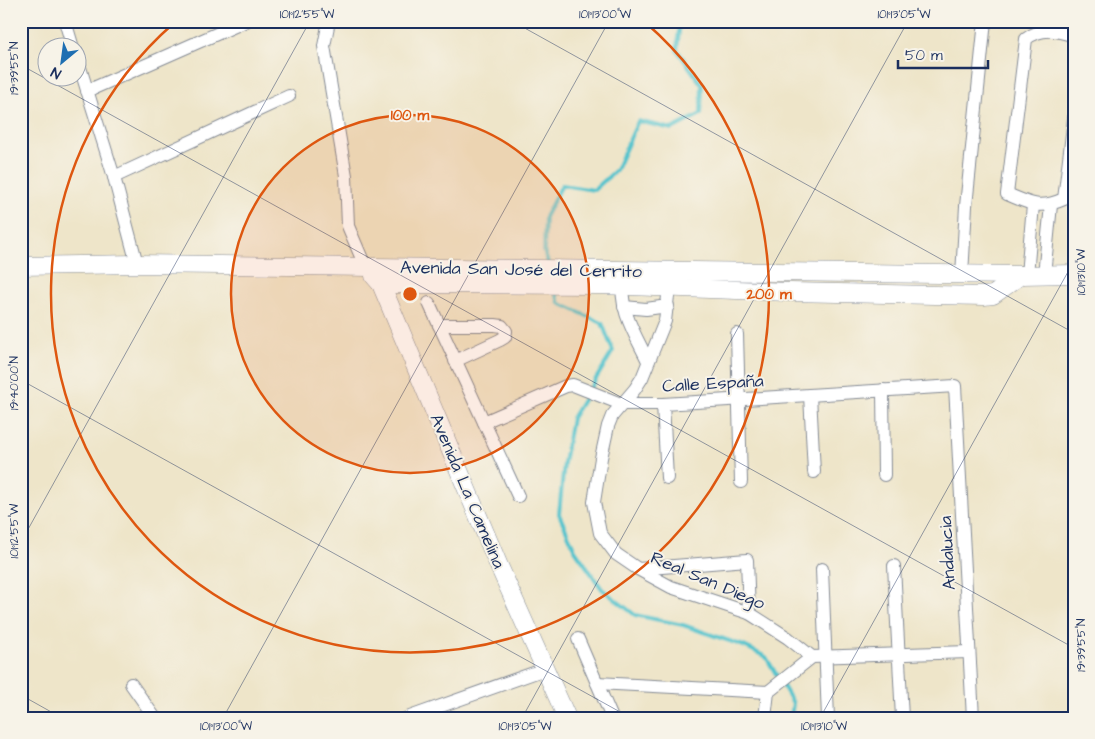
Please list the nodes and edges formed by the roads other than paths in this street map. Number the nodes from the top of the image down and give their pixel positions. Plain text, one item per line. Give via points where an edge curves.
1 (65, 21) edge
2 (246, 21) edge
3 (329, 21) edge
4 (985, 21) edge
5 (1074, 36) edge
6 (70, 38) edge
7 (86, 88) edge
8 (87, 91) junction
9 (289, 96) dead end
10 (1074, 118) edge
11 (114, 177) junction
12 (1034, 205) junction
13 (1051, 205) junction
14 (138, 264) junction
15 (21, 266) edge
16 (366, 266) junction
17 (962, 274) junction
18 (1074, 274) edge
19 (985, 275) junction
20 (1031, 275) junction
21 (540, 277) junction
22 (624, 278) junction
23 (665, 279) junction
24 (381, 284) junction
25 (984, 296) junction
26 (429, 303) dead end
27 (668, 306) junction
28 (624, 307) junction
29 (439, 325) junction
30 (737, 334) dead end
31 (456, 361) junction
32 (648, 361) junction
33 (955, 386) joint
34 (883, 390) junction
35 (810, 395) junction
36 (738, 399) junction
37 (621, 404) junction
38 (663, 404) junction
39 (484, 422) junction
40 (814, 472) dead end
41 (884, 475) dead end
42 (667, 478) dead end
43 (741, 482) dead end
44 (518, 496) dead end
45 (894, 566) dead end
46 (638, 569) junction
47 (822, 569) dead end
48 (749, 613) junction
49 (578, 639) dead end
50 (970, 652) junction
51 (899, 653) junction
52 (812, 657) junction
53 (827, 657) junction
54 (545, 669) junction
55 (597, 683) junction
56 (131, 684) dead end
57 (771, 689) junction
58 (156, 718) edge
59 (407, 718) edge
60 (566, 718) edge
61 (612, 718) edge
62 (765, 718) edge
63 (828, 718) edge
64 (902, 718) edge
65 (973, 718) edge

1 - 6 street
2 - 8 street
3 - 16 street via 324,46 346,176 348,226
4 - 17 street
5 - 12 street via 1056,30 1034,33 1026,39 1007,194
7 - 8 street
8 - 11 street
9 - 11 street
10 - 13 street via 1064,199
11 - 14 street
12 - 13 street
12 - 20 street
13 - 20 street
14 - 15 street, Avenida San José del Cerrito
14 - 16 street, Avenida San José del Cerrito
16 - 21 street, Avenida San José del Cerrito
16 - 24 street, Avenida La Camelina
17 - 19 street, Avenida San José del Cerrito
17 - 23 street, Avenida San José del Cerrito
18 - 20 street, Avenida San José del Cerrito
19 - 20 street, Avenida San José del Cerrito
19 - 25 street via 994,284
20 - 25 street, Avenida San José del Cerrito via 993,295
21 - 22 street, Avenida San José del Cerrito
21 - 24 street, Avenida San José del Cerrito
22 - 23 street, Avenida San José del Cerrito
22 - 28 street, Calle España
23 - 25 street, Avenida San José del Cerrito
23 - 27 street, Calle España
24 - 54 street, Avenida La Camelina
26 - 29 street
27 - 28 street
27 - 32 street, Calle España
28 - 32 street, Calle España
29 - 31 street
29 - 31 street via 495,325 506,331 500,340
30 - 36 street
31 - 39 street
32 - 37 street, Real San Diego via 642,378
33 - 34 street, Calle España
33 - 50 street, Andalucia
34 - 35 street, Calle España
34 - 41 street
35 - 36 street, Calle España
35 - 40 street
36 - 38 street, Calle España
36 - 43 street
37 - 38 street, Calle España
37 - 39 street, Calle España via 580,387 566,386
37 - 46 street, Real San Diego via 608,426 594,502 600,533 616,554
38 - 42 street
39 - 44 street
45 - 51 street
46 - 48 street, Real San Diego via 671,587
46 - 48 street via 747,560
47 - 53 street
48 - 52 street, Real San Diego
49 - 55 street
50 - 51 street
50 - 65 street, Andalucia
51 - 53 street
51 - 64 street
52 - 53 street
52 - 57 street
53 - 63 street
54 - 59 street
54 - 60 street, Avenida La Camelina
55 - 57 street
55 - 61 street
56 - 58 street
57 - 62 street

